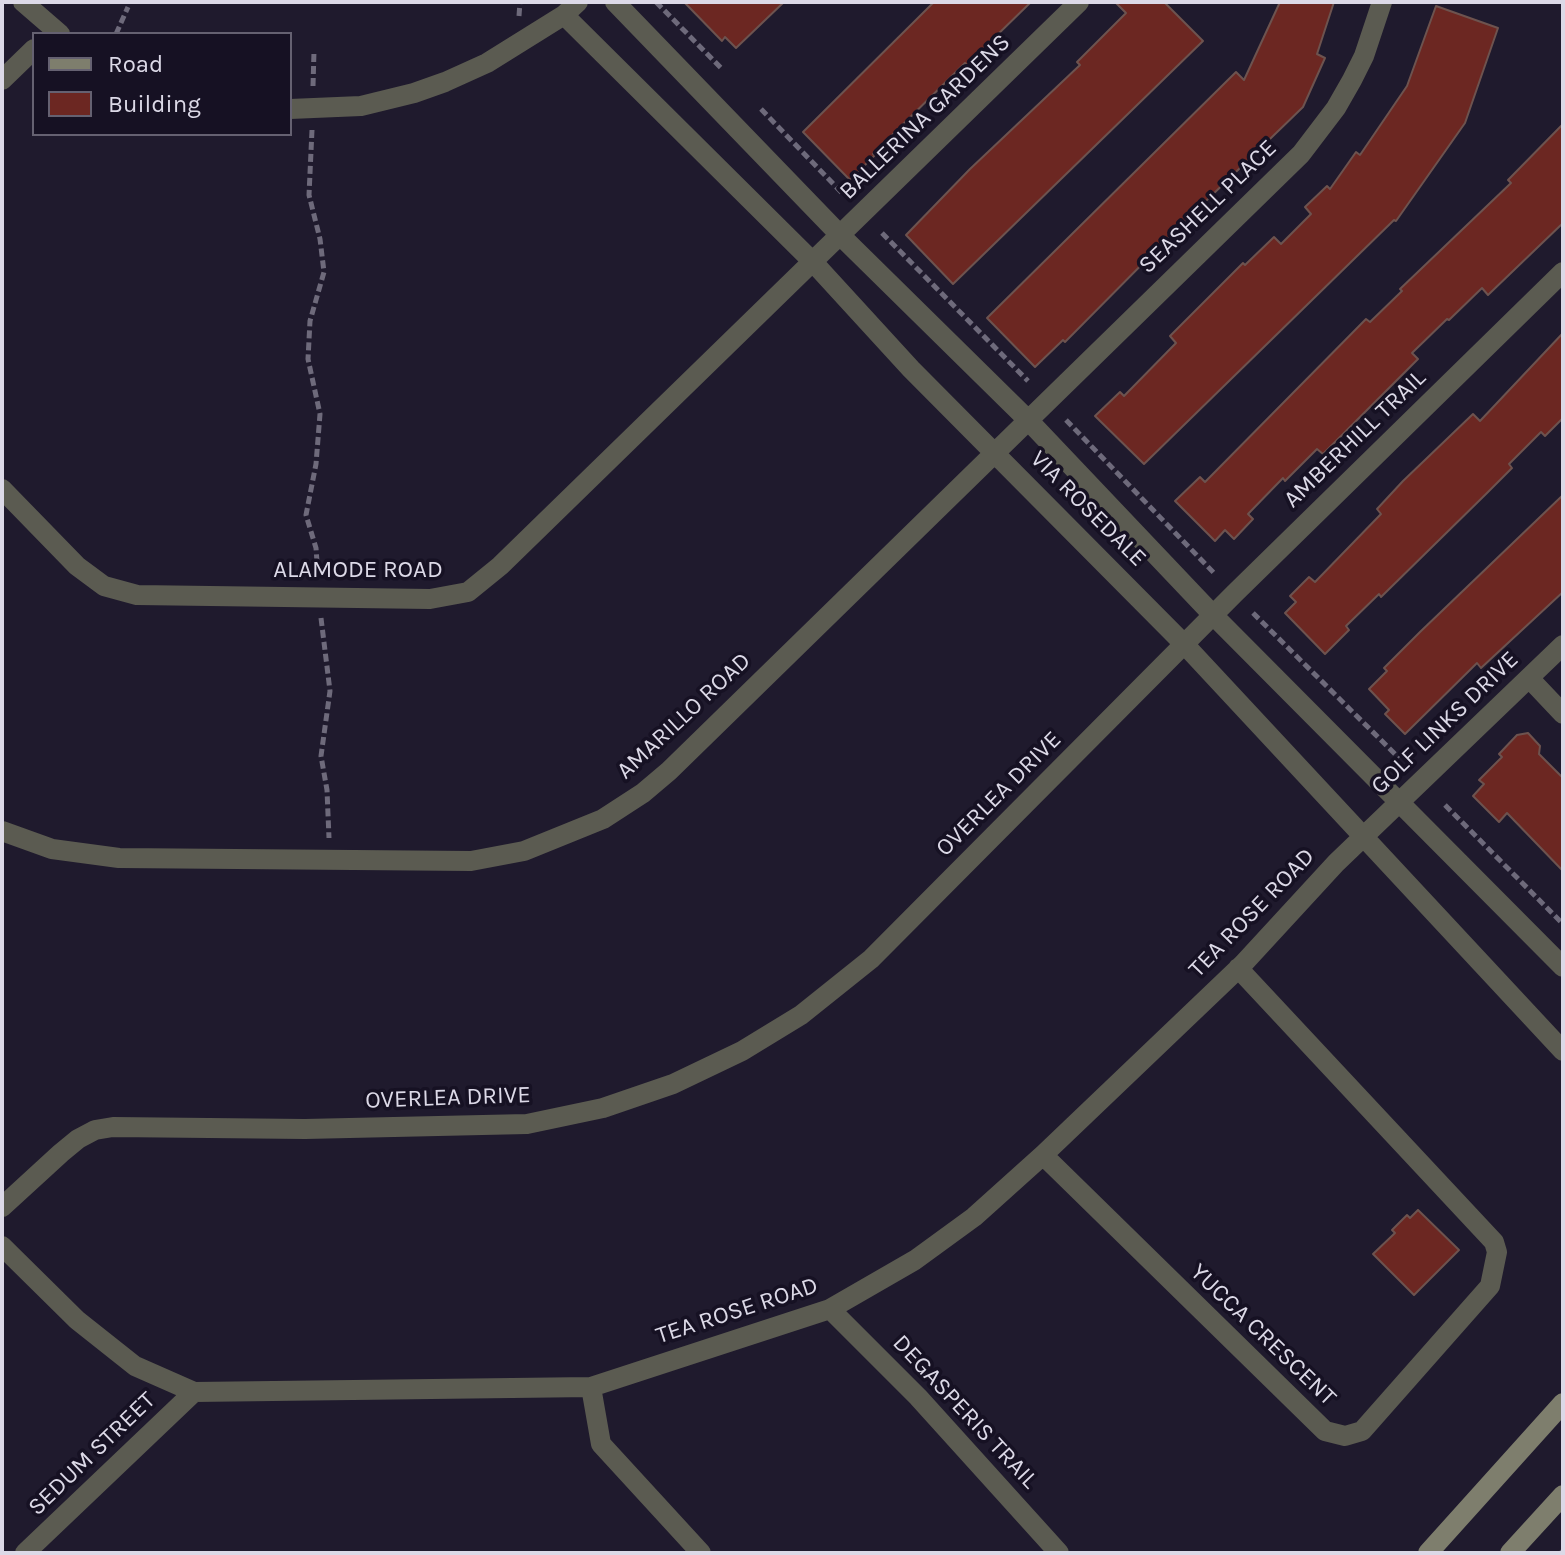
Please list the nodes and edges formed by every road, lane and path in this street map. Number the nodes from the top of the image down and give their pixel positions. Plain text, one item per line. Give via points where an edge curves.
1 (23, 2) edge
2 (615, 2) edge
3 (656, 2) edge
4 (1079, 2) edge
5 (1382, 2) edge
6 (128, 7) dead end
7 (571, 9) edge
8 (53, 32) edge
9 (117, 32) edge
10 (32, 51) edge
11 (314, 51) dead end
12 (723, 70) dead end
13 (2, 80) edge
14 (313, 91) dead end
15 (292, 109) edge
16 (761, 109) dead end
17 (312, 130) dead end
18 (843, 194) dead end
19 (882, 233) dead end
20 (841, 236) junction
21 (813, 262) junction
22 (1563, 272) edge
23 (1028, 381) dead end
24 (1028, 420) junction
25 (1066, 420) dead end
26 (994, 452) junction
27 (2, 489) edge
28 (1214, 573) dead end
29 (320, 597) junction
30 (1253, 613) dead end
31 (1213, 615) junction
32 (1185, 645) junction
33 (1563, 645) edge
34 (1529, 678) junction
35 (1563, 714) edge
36 (1399, 758) dead end
37 (1400, 802) junction
38 (1445, 805) dead end
39 (2, 831) edge
40 (1363, 838) junction
41 (329, 843) dead end
42 (1563, 924) edge
43 (1563, 967) edge
44 (1238, 968) junction
45 (1563, 1051) edge
46 (1043, 1155) junction
47 (2, 1207) edge
48 (2, 1246) edge
49 (830, 1309) junction
50 (591, 1387) junction
51 (194, 1392) junction
52 (1563, 1403) edge
53 (1563, 1495) edge
54 (25, 1553) edge
55 (701, 1553) edge
56 (1059, 1553) edge
57 (1428, 1553) edge
58 (1510, 1553) edge

1 - 8 street
2 - 20 street, VIA ROSEDALE
3 - 12 path
4 - 20 street, BALLERINA GARDENS
5 - 24 street, SEASHELL PLACE via 1352,80 1301,154
6 - 9 path
7 - 15 street, VIA ROSEDALE via 487,63 414,93 361,106
7 - 21 street, VIA ROSEDALE
10 - 13 street
11 - 14 path
16 - 18 path
17 - 29 path via 309,195 324,272 310,321 308,359 320,414 306,515 316,548
19 - 23 path
20 - 21 street, BALLERINA GARDENS
20 - 24 street, VIA ROSEDALE
21 - 26 street, VIA ROSEDALE
21 - 29 street, ALAMODE ROAD via 486,580 468,592 430,599
22 - 31 street, AMBERHILL TRAIL
24 - 26 street, SEASHELL PLACE
24 - 31 street, VIA ROSEDALE
25 - 28 path
26 - 32 street, VIA ROSEDALE
26 - 39 street, AMARILLO ROAD via 669,771 603,819 563,837 471,861 251,860 119,858 52,849
27 - 29 street, ALAMODE ROAD via 77,566 104,586 137,595
29 - 41 path via 330,691 321,756
30 - 36 path
31 - 32 street, AMBERHILL TRAIL
31 - 37 street, VIA ROSEDALE
32 - 40 street, VIA ROSEDALE
32 - 47 street, OVERLEA DRIVE via 871,959 801,1015 673,1084 603,1108 527,1124 95,1130
33 - 34 street, GOLF LINKS DRIVE
34 - 35 street
34 - 37 street, GOLF LINKS DRIVE
37 - 40 street, GOLF LINKS DRIVE
37 - 43 street, VIA ROSEDALE
38 - 42 path
40 - 44 street, TEA ROSE ROAD
40 - 45 street, VIA ROSEDALE
44 - 46 street, TEA ROSE ROAD
44 - 46 street, YUCCA CRESCENT via 1494,1242 1497,1252 1490,1286 1362,1431 1345,1436 1325,1431
46 - 49 street, TEA ROSE ROAD via 974,1217 915,1260
48 - 51 street, TEA ROSE ROAD via 77,1320 135,1366
49 - 50 street, TEA ROSE ROAD
49 - 56 street, DEGASPERIS TRAIL
50 - 51 street, TEA ROSE ROAD
50 - 55 street via 601,1444
51 - 54 street, SEDUM STREET
52 - 57 main road
53 - 58 main road

